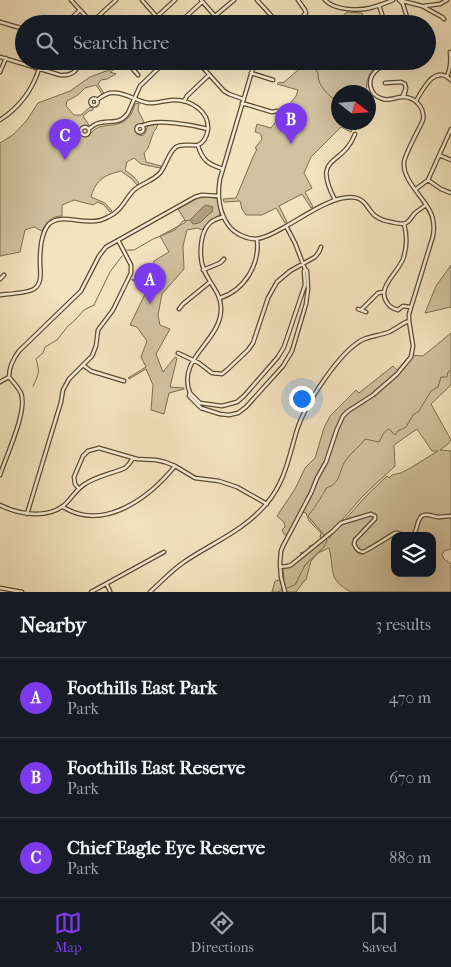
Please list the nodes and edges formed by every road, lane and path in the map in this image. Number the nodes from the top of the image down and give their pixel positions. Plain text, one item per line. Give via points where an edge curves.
1 (71, 0) edge
2 (116, 0) edge
3 (142, 0) edge
4 (175, 0) edge
5 (234, 0) edge
6 (258, 0) edge
7 (298, 0) edge
8 (325, 0) edge
9 (394, 0) edge
10 (399, 0) edge
11 (447, 0) edge
12 (202, 1) edge
13 (379, 5) junction
14 (422, 6) junction
15 (80, 10) junction
16 (75, 15) edge
17 (85, 15) edge
18 (100, 15) edge
19 (155, 15) edge
20 (159, 15) edge
21 (187, 15) edge
22 (215, 15) edge
23 (217, 15) edge
24 (271, 15) edge
25 (305, 15) edge
26 (382, 15) edge
27 (406, 15) edge
28 (444, 19) dead end
29 (0, 22) edge
30 (15, 27) edge
31 (450, 52) edge
32 (0, 56) edge
33 (6, 58) junction
34 (15, 61) edge
35 (39, 70) edge
36 (42, 70) edge
37 (76, 70) edge
38 (134, 70) edge
39 (157, 70) edge
40 (205, 70) edge
41 (252, 70) edge
42 (376, 70) edge
43 (0, 72) edge
44 (251, 73) junction
45 (138, 75) dead end
46 (209, 75) junction
47 (447, 76) junction
48 (273, 80) dead end
49 (451, 80) edge
50 (385, 83) dead end
51 (403, 97) junction
52 (134, 99) junction
53 (243, 99) junction
54 (97, 100) dead end
55 (184, 101) junction
56 (416, 101) junction
57 (242, 103) junction
58 (277, 111) dead end
59 (0, 120) edge
60 (142, 126) dead end
61 (88, 128) dead end
62 (208, 129) junction
63 (451, 129) edge
64 (355, 134) dead end
65 (198, 145) junction
66 (439, 155) junction
67 (451, 160) edge
68 (222, 169) junction
69 (428, 180) junction
70 (415, 189) junction
71 (451, 193) edge
72 (219, 196) junction
73 (334, 200) junction
74 (426, 205) junction
75 (223, 217) junction
76 (404, 224) junction
77 (286, 226) junction
78 (257, 239) junction
79 (117, 240) junction
80 (321, 247) dead end
81 (224, 260) dead end
82 (303, 264) junction
83 (305, 269) junction
84 (204, 270) junction
85 (4, 275) dead end
86 (0, 279) edge
87 (210, 282) junction
88 (384, 292) junction
89 (0, 296) edge
90 (220, 298) junction
91 (410, 307) junction
92 (179, 309) dead end
93 (358, 309) dead end
94 (362, 310) junction
95 (366, 312) dead end
96 (409, 321) junction
97 (178, 354) dead end
98 (194, 361) junction
99 (84, 365) junction
100 (9, 377) junction
101 (124, 380) dead end
102 (0, 382) edge
103 (190, 394) junction
104 (133, 458) junction
105 (175, 466) junction
106 (0, 475) edge
107 (79, 489) junction
108 (0, 504) edge
109 (267, 504) junction
110 (62, 507) junction
111 (27, 514) junction
112 (451, 516) edge
113 (416, 532) edge
114 (391, 535) edge
115 (164, 552) dead end
116 (280, 568) junction
117 (107, 585) junction
118 (0, 588) edge
119 (22, 592) edge
120 (92, 592) edge
121 (110, 592) edge
122 (150, 592) edge
123 (285, 592) edge

1 - 15 street
2 - 18 street
3 - 19 street
4 - 20 street
5 - 23 street
6 - 24 street
7 - 25 street via 306,10
8 - 13 street via 330,5 344,8
9 - 13 street
10 - 14 street
10 - 27 street
11 - 14 street
12 - 21 street
12 - 22 street
13 - 26 street
14 - 28 street
15 - 16 street
15 - 17 street
29 - 30 street
31 - 47 street via 451,65
32 - 33 street
33 - 34 street
33 - 43 street
35 - 59 street via 25,98
36 - 37 street via 60,76 68,76
38 - 45 street
39 - 52 street via 140,86
40 - 46 street
41 - 44 street
42 - 51 street via 370,84 372,93 387,100
44 - 48 street
44 - 53 street
46 - 53 street via 226,93
46 - 55 street
47 - 49 street
47 - 56 street via 436,76
50 - 51 street via 405,84
51 - 56 street
52 - 54 street via 111,93
52 - 55 street via 149,103
52 - 61 street via 122,119
53 - 57 street
55 - 62 street via 202,111
56 - 70 street via 423,109 423,120 404,163 405,172
57 - 58 street
57 - 68 street
60 - 62 street via 153,122
62 - 65 street
63 - 66 street
64 - 73 street via 350,146 331,162 325,175
65 - 68 street via 206,161
65 - 89 street via 176,147 160,172 134,190 110,217 93,221 53,221 43,237 38,286 31,291
66 - 67 street
66 - 69 street
68 - 72 street
69 - 70 street
69 - 71 street
70 - 74 street
72 - 75 street
72 - 79 street via 194,197
73 - 76 street via 360,199 379,219
73 - 77 street
74 - 76 street
74 - 91 street via 432,215 433,236
75 - 78 street via 237,233
75 - 84 street via 212,221 205,230 201,244
76 - 88 street via 404,258
77 - 78 street
77 - 82 street
78 - 90 street via 258,256 251,272 240,287
79 - 99 street via 131,265 131,273 113,310 98,330 94,352
79 - 100 street via 102,251 76,296 19,351
80 - 82 street via 315,257
81 - 84 street
82 - 83 street
82 - 98 street via 277,282 268,298 253,343 227,370 222,374 212,373
83 - 103 street via 305,286 284,347 244,396 237,402 222,406 200,403
83 - 103 street via 307,295 292,351 246,407 229,416 220,414 201,408
84 - 87 street
85 - 86 street
87 - 90 street
87 - 92 street
88 - 91 street via 393,309
88 - 94 street
90 - 98 street via 220,320
91 - 96 street
93 - 94 street
94 - 95 street
96 - 109 street via 390,332 356,344 325,379 306,409 287,467
96 - 116 street via 412,357 373,395 348,411 340,422 326,462 283,546
97 - 98 street
98 - 103 street via 186,378
99 - 101 street via 91,371
99 - 111 street via 64,390
100 - 102 street
100 - 106 street via 20,391 23,405
104 - 105 street
104 - 107 street via 125,468
104 - 107 street via 99,448 88,450 74,477
105 - 109 street via 195,478 228,484
105 - 110 street via 153,490 119,511 104,516 86,516
107 - 110 street
108 - 111 street
109 - 122 street via 244,526 182,563
110 - 111 street
112 - 113 street via 422,516
114 - 116 street via 367,550 358,550 355,540 375,519 371,514 341,523 291,564
115 - 117 street
116 - 123 street
117 - 120 street
117 - 121 street
118 - 119 street

